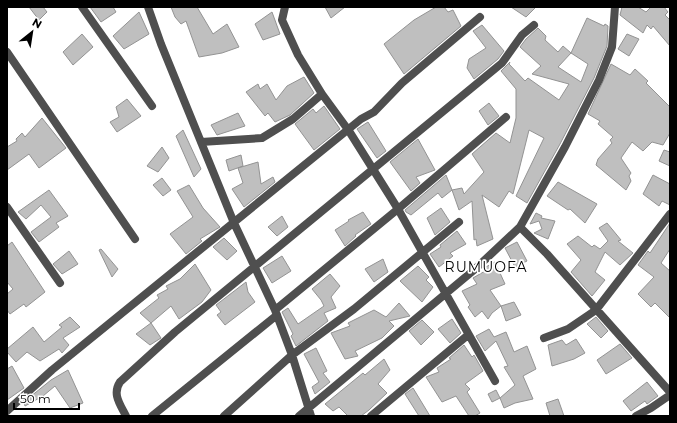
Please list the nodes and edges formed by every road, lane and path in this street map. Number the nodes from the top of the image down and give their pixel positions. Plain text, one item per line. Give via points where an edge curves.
1 (82, 7) edge
2 (148, 7) edge
3 (285, 7) edge
4 (615, 7) edge
5 (480, 17) dead end
6 (534, 25) dead end
7 (7, 52) edge
8 (322, 94) junction
9 (152, 106) dead end
10 (506, 117) dead end
11 (349, 131) junction
12 (202, 142) junction
13 (372, 169) junction
14 (7, 207) edge
15 (398, 209) junction
16 (670, 214) edge
17 (460, 222) dead end
18 (234, 223) junction
19 (520, 227) junction
20 (135, 239) dead end
21 (423, 254) junction
22 (255, 267) junction
23 (60, 283) dead end
24 (445, 293) junction
25 (596, 310) junction
26 (276, 312) junction
27 (468, 335) junction
28 (544, 338) dead end
29 (292, 355) junction
30 (496, 381) dead end
31 (670, 392) edge
32 (670, 395) edge
33 (7, 411) edge
34 (310, 412) edge
35 (126, 416) edge
36 (152, 416) edge
37 (224, 416) edge
38 (299, 416) edge
39 (371, 416) edge
40 (636, 416) edge

1 - 9 street
2 - 12 street
3 - 8 street via 282,20 298,55
4 - 19 street via 612,47 599,80 562,154
5 - 11 street via 402,83 374,112 361,119
6 - 13 street via 522,35 502,63
7 - 20 street
8 - 11 street
8 - 12 street via 293,119 262,138
10 - 15 street
11 - 13 street
11 - 18 street
12 - 18 street
13 - 15 street
13 - 22 street
14 - 23 street
15 - 21 street
15 - 26 street
16 - 25 street
17 - 21 street
18 - 22 street
18 - 33 street via 52,370
19 - 24 street
19 - 25 street
21 - 24 street
21 - 29 street
22 - 26 street
22 - 35 street via 175,332 120,382 116,388 117,396
24 - 27 street
24 - 34 street
25 - 28 street via 568,329
25 - 31 street
26 - 29 street
26 - 36 street
27 - 30 street
27 - 39 street
29 - 34 street
29 - 37 street
32 - 40 street
34 - 38 street

